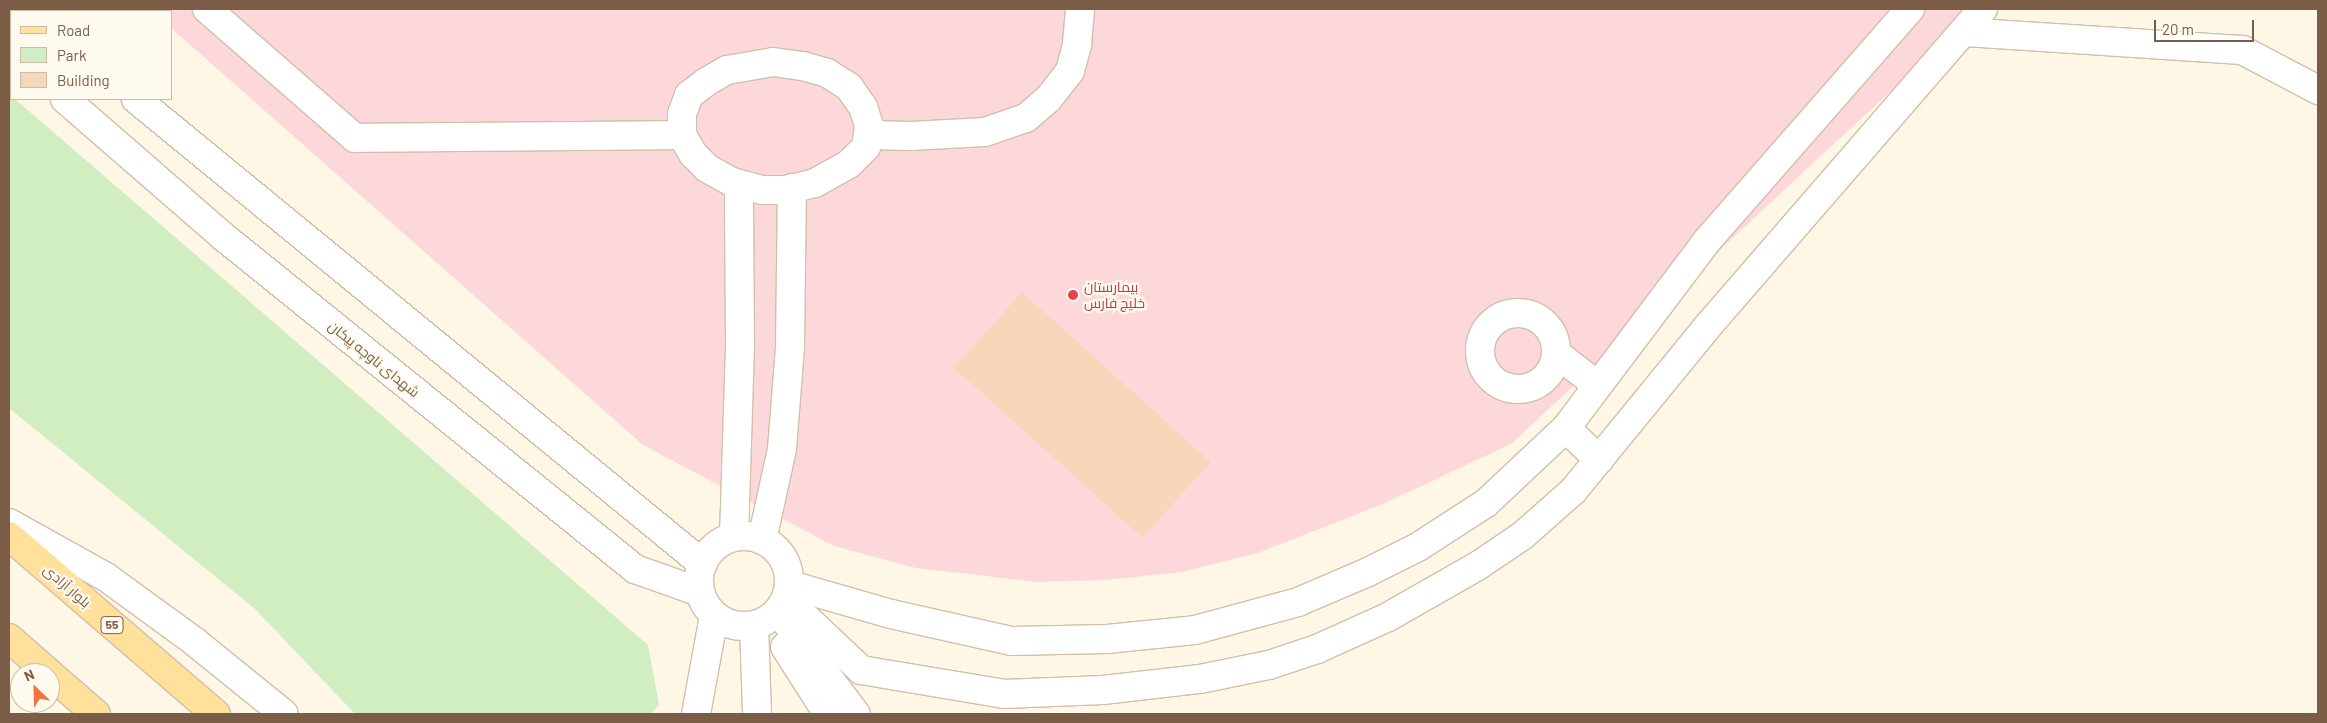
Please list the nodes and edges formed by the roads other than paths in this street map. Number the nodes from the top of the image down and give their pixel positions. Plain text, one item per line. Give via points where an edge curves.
1 (207, 9) edge
2 (1080, 9) edge
3 (1910, 9) edge
4 (1983, 9) edge
5 (1964, 32) junction
6 (2318, 90) edge
7 (66, 100) edge
8 (137, 100) edge
9 (682, 134) junction
10 (868, 135) junction
11 (739, 184) junction
12 (792, 188) junction
13 (1556, 354) dead end
14 (1597, 385) junction
15 (1566, 428) junction
16 (1598, 460) junction
17 (9, 523) edge
18 (9, 536) edge
19 (734, 537) junction
20 (762, 540) junction
21 (703, 564) junction
22 (700, 592) junction
23 (775, 608) junction
24 (714, 616) junction
25 (9, 638) edge
26 (37, 663) edge
27 (60, 683) edge
28 (96, 714) edge
29 (216, 714) edge
30 (284, 714) edge
31 (696, 714) edge
32 (757, 714) edge
33 (828, 714) edge
34 (856, 714) edge

1 - 9 street via 355,138
2 - 10 street via 1077,44 1070,70 1049,98 1026,118 985,132
3 - 14 street via 1706,242
4 - 5 street
5 - 6 street via 2242,50
5 - 16 street via 1708,326
7 - 22 street, شهدای ناوچه پیکان via 225,238 635,570
8 - 21 street
9 - 10 street via 682,114 689,95 727,70 773,62 827,73 849,87 863,107 869,126
9 - 11 street via 693,154 707,168
10 - 12 street via 866,147 849,164 815,183
11 - 12 street via 762,190
11 - 19 street via 740,345
12 - 20 street via 790,347 782,449
13 - 14 street
14 - 15 street
15 - 16 street
15 - 23 street via 1486,503 1418,546 1305,600 1194,630 1107,639 1012,641 891,614
16 - 23 street via 1573,491 1522,536 1439,590 1388,618 1317,649 1269,665 1200,678 1103,690 1004,694 861,670
17 - 30 street via 106,577 195,642
18 - 29 main road, بلوار آزادی / 55
19 - 20 street
19 - 21 street via 710,552
20 - 23 street via 774,547 789,571
21 - 22 street
22 - 24 street
23 - 24 street via 740,626
23 - 32 street
23 - 33 street
23 - 34 street
24 - 31 street
25 - 26 main road
27 - 28 main road

